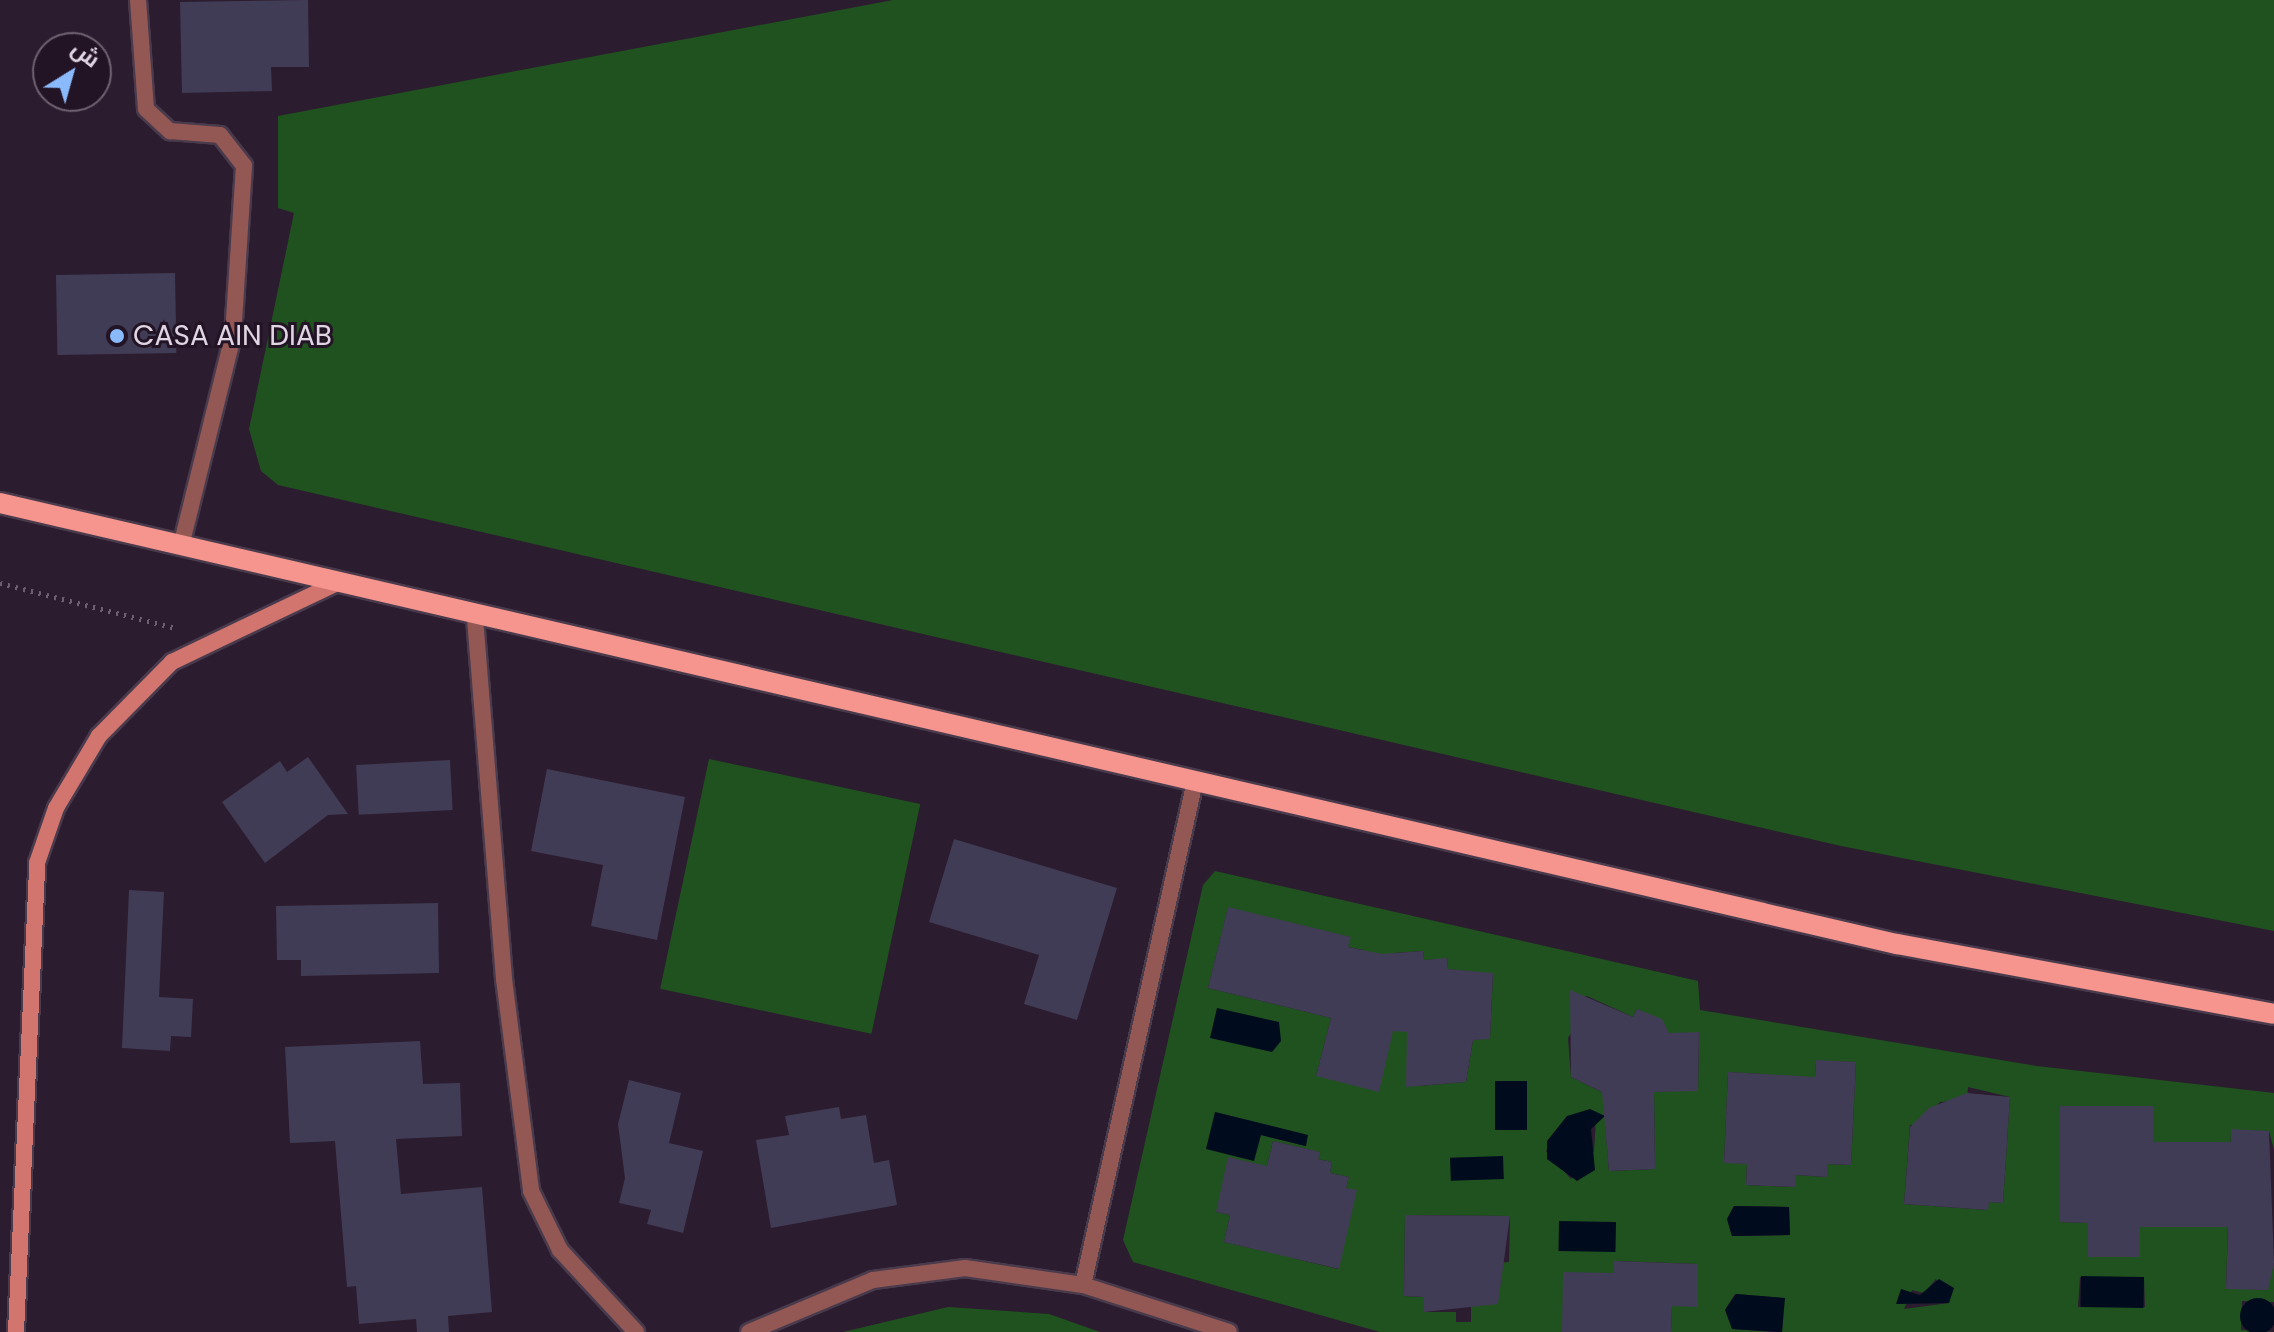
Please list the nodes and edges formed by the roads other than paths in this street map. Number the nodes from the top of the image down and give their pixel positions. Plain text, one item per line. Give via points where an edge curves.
1 (138, 0) edge
2 (0, 503) edge
3 (181, 546) junction
4 (337, 583) junction
5 (475, 618) junction
6 (1195, 781) junction
7 (2274, 1014) edge
8 (1083, 1285) junction
9 (1225, 1331) edge
10 (16, 1332) edge
11 (636, 1332) edge
12 (749, 1332) edge

1 - 3 street via 146,109 170,131 220,135 244,166 233,336
2 - 3 main road
3 - 4 main road
4 - 5 main road
4 - 10 main road via 172,662 99,736 56,808 37,863
5 - 6 main road
5 - 11 street via 504,979 531,1191 560,1250
6 - 7 main road via 1897,944
6 - 8 street
8 - 9 street
8 - 12 street via 965,1268 920,1271 841,1289

